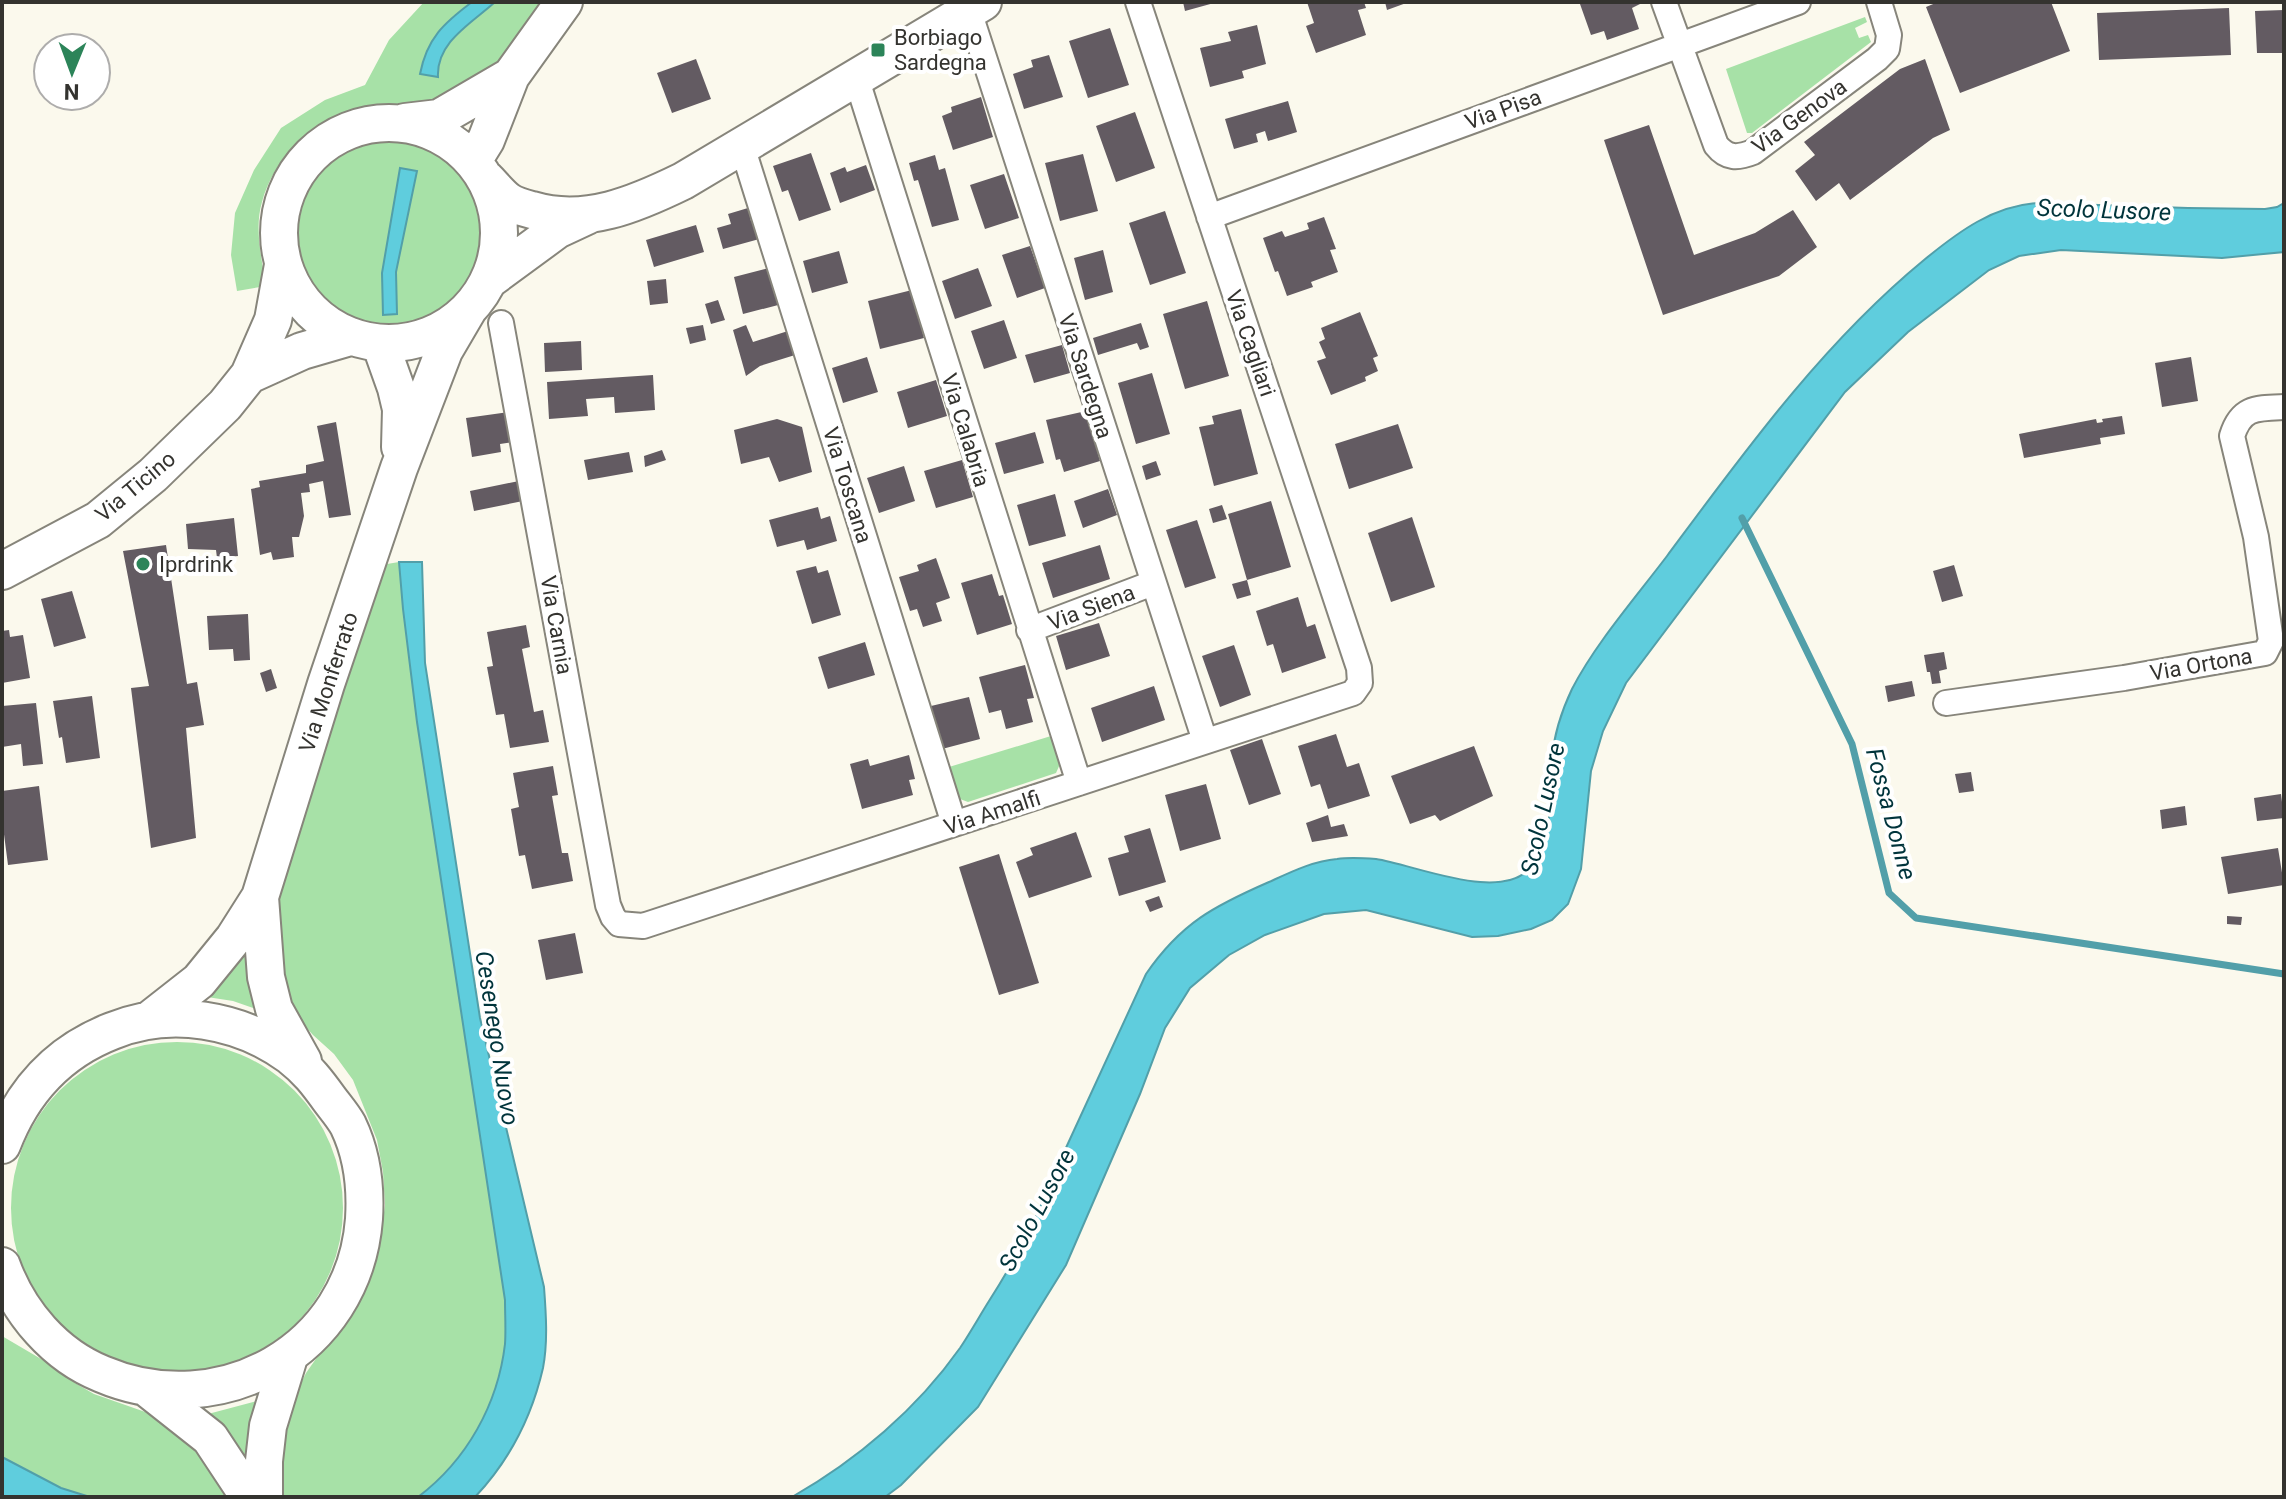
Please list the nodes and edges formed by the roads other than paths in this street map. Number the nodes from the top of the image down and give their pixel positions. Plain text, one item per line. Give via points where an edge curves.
1 (564, 2) edge
2 (1138, 2) edge
3 (1664, 2) edge
4 (1798, 2) edge
5 (1879, 2) edge
6 (976, 6) edge
7 (1680, 44) junction
8 (511, 76) junction
9 (856, 77) junction
10 (401, 123) junction
11 (742, 146) junction
12 (479, 169) junction
13 (587, 216) junction
14 (1209, 217) junction
15 (283, 265) junction
16 (489, 280) junction
17 (468, 310) junction
18 (501, 323) dead end
19 (365, 340) junction
20 (249, 375) junction
21 (2284, 407) edge
22 (399, 468) junction
23 (2, 571) edge
24 (1153, 583) junction
25 (1029, 630) junction
26 (1360, 683) joint
27 (1946, 703) dead end
28 (1205, 741) junction
29 (1079, 783) junction
30 (954, 824) junction
31 (260, 897) junction
32 (619, 924) joint
33 (148, 1021) junction
34 (308, 1070) junction
35 (2, 1145) edge
36 (2, 1266) edge
37 (2, 1320) edge
38 (37, 1327) junction
39 (290, 1354) junction
40 (148, 1389) junction
41 (249, 1497) edge
42 (264, 1497) edge

1 - 8 main road
2 - 14 street, Via Cagliari
3 - 7 street
4 - 7 street, Via Pisa
5 - 7 street, Via Genova via 1889,35 1887,49 1741,157 1716,145
6 - 9 main road
6 - 24 street, Via Sardegna
7 - 14 street, Via Pisa
8 - 10 main road via 439,118
8 - 12 main road
9 - 11 main road
9 - 25 street, Via Calabria
10 - 12 main road via 458,146
10 - 15 main road via 365,125 331,138 303,162 285,193 278,229
11 - 13 main road via 652,196
11 - 30 street, Via Toscana
12 - 13 main road via 510,203 564,217
12 - 16 main road via 497,211 499,246
13 - 16 main road via 557,230
14 - 26 street, Via Cagliari via 1352,644
15 - 19 main road via 297,295 321,320
15 - 20 main road, Via Ticino via 273,320
16 - 17 main road
17 - 19 main road via 439,331 411,341
17 - 22 main road, Via Monferrato via 444,351
18 - 32 street, Via Carnia via 608,905
19 - 20 main road, Via Ticino via 302,351
19 - 22 main road, Via Monferrato via 396,388 401,409
20 - 23 main road, Via Ticino via 203,427 98,520
21 - 27 street, Via Ortona via 2251,410 2237,420 2232,436 2256,537 2271,641 2265,653
22 - 31 main road, Via Monferrato
24 - 25 street, Via Siena
24 - 28 street, Via Sardegna
25 - 29 street, Via Calabria
26 - 28 street, Via Amalfi via 1339,699
28 - 29 street, Via Amalfi
29 - 30 street, Via Amalfi
30 - 32 street, Via Amalfi via 643,926
31 - 33 main road, Via Monferrato via 199,981
31 - 34 main road, Via Monferrato via 274,1009
33 - 34 main road via 189,1018 225,1024 274,1044
33 - 35 main road via 79,1046 51,1068 30,1091
34 - 39 main road via 347,1124 360,1158 365,1195 362,1242 346,1288 320,1327
36 - 38 main road
37 - 38 main road
38 - 40 main road via 91,1370
39 - 40 main road via 220,1387
39 - 42 main road via 268,1426
40 - 41 main road via 210,1438

